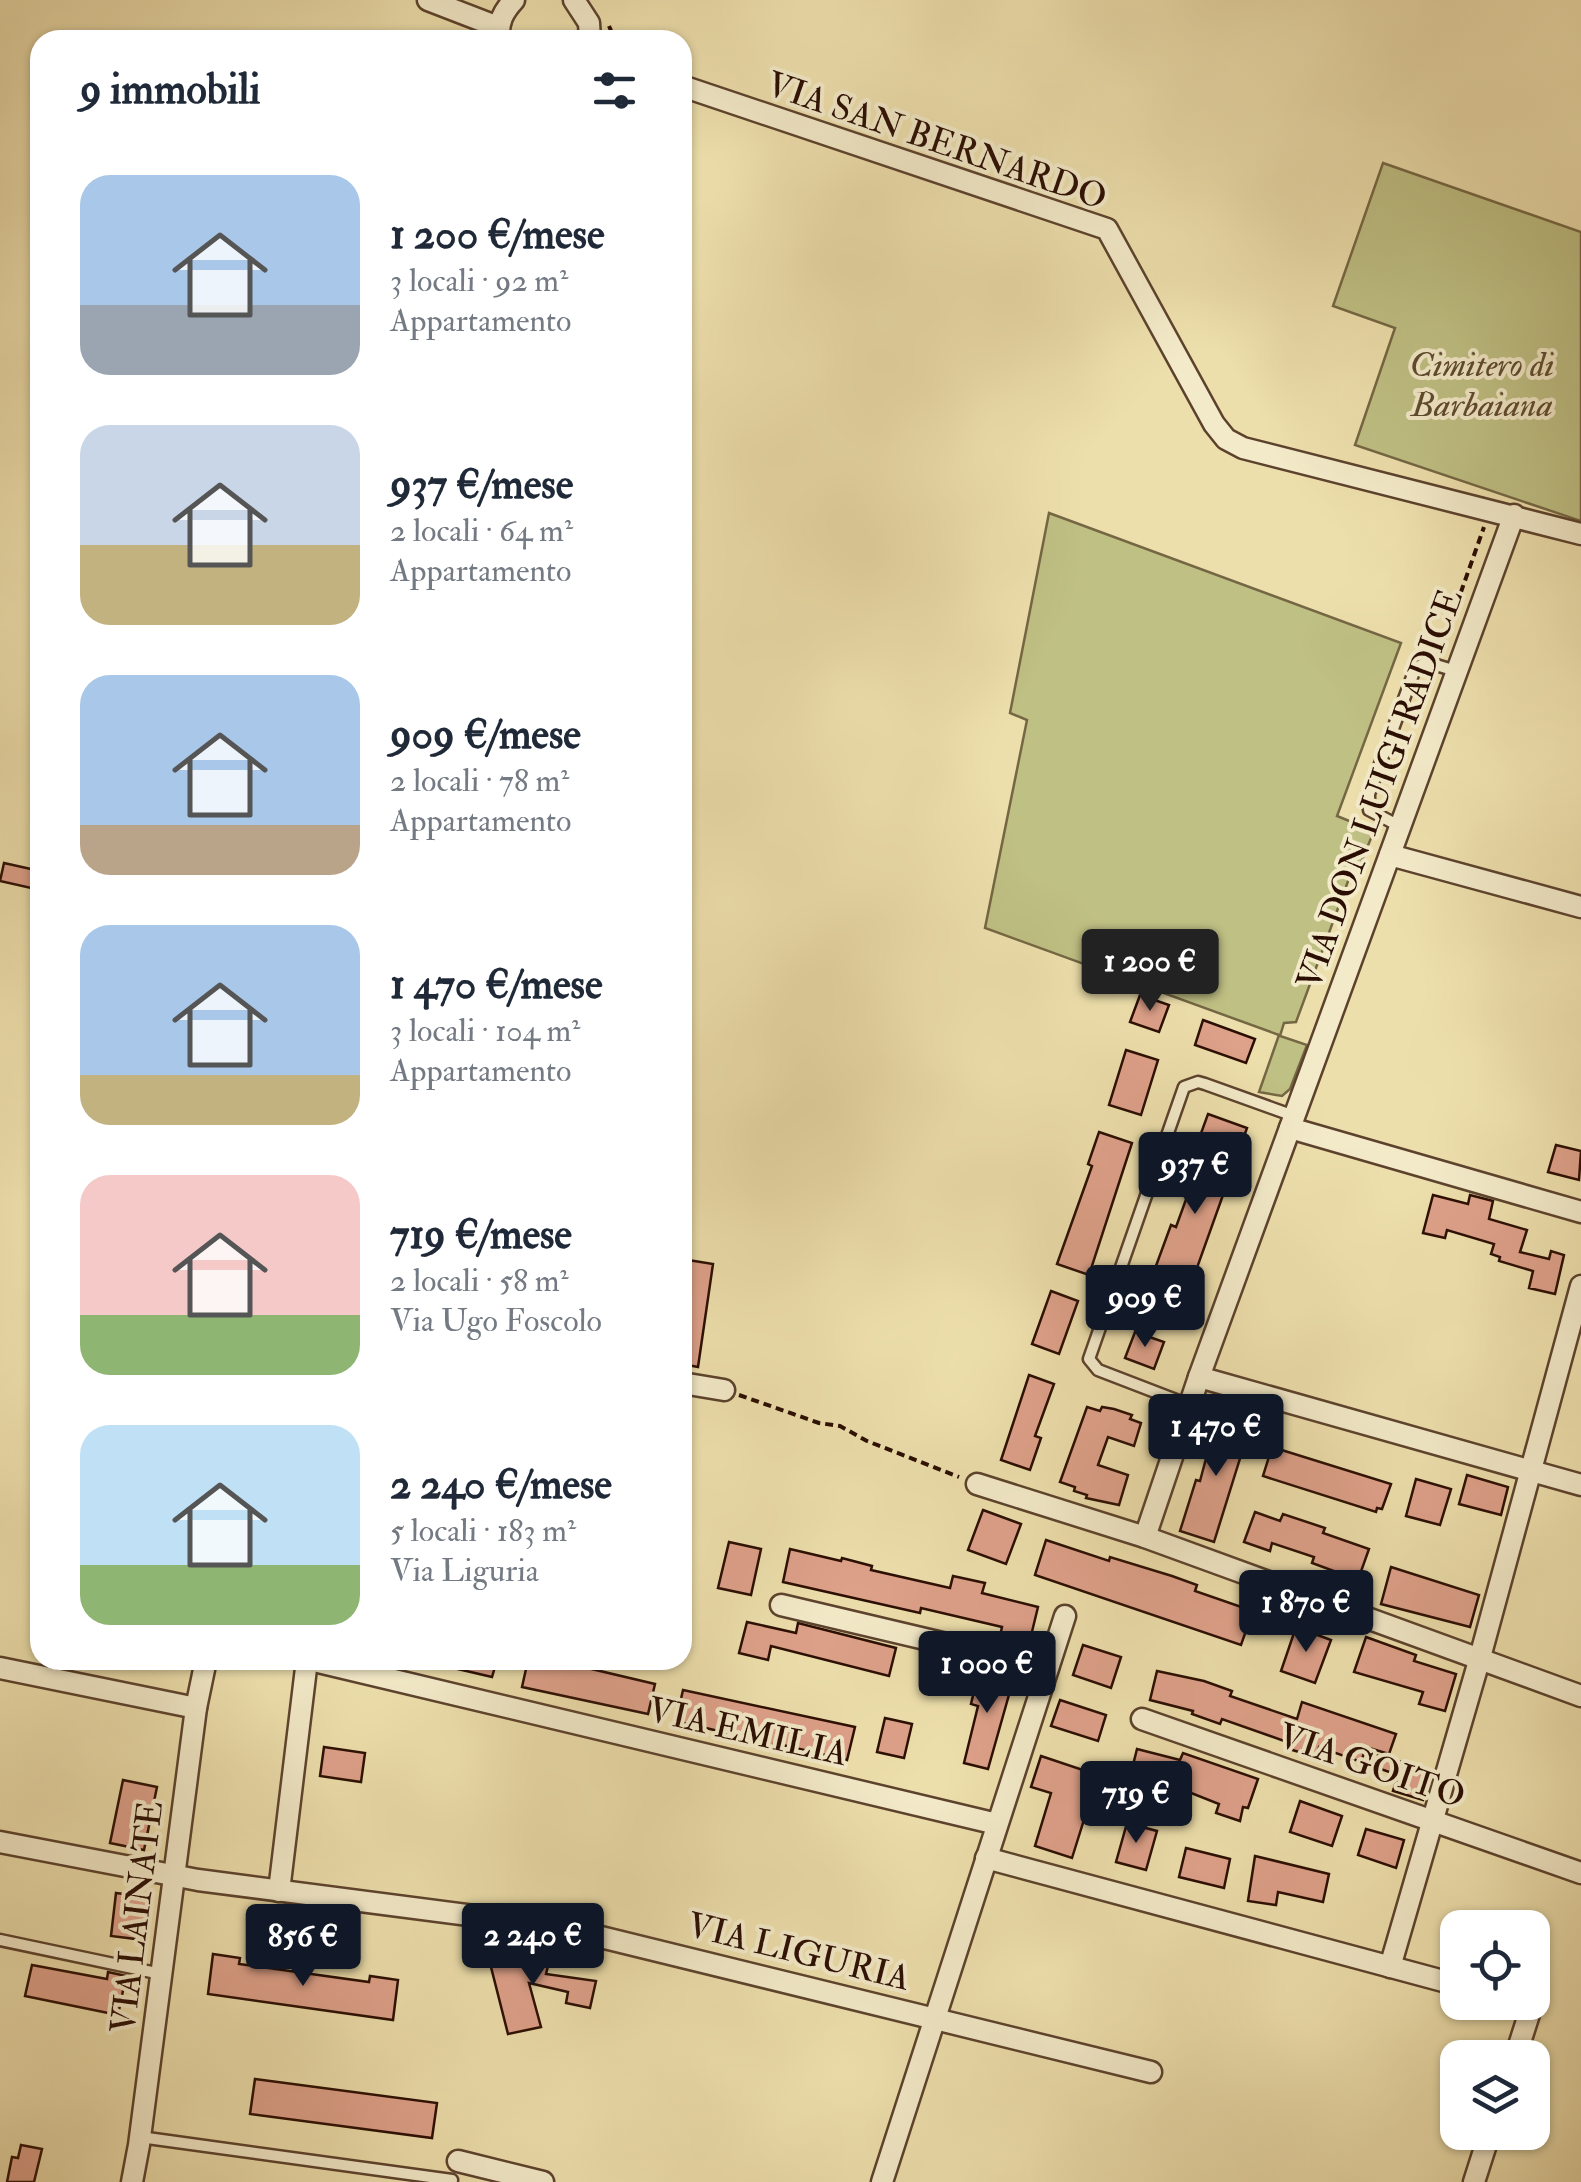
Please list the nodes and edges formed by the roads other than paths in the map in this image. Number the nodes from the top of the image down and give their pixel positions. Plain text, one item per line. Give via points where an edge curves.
1 (428, 0) edge
2 (514, 0) edge
3 (574, 0) edge
4 (491, 30) edge
5 (500, 30) edge
6 (589, 30) edge
7 (692, 89) edge
8 (1514, 515) junction
9 (1581, 534) edge
10 (1457, 672) junction
11 (1400, 827) junction
12 (1390, 856) junction
13 (1581, 907) edge
14 (1292, 1122) junction
15 (1581, 1212) edge
16 (1581, 1286) edge
17 (1199, 1377) junction
18 (692, 1385) edge
19 (724, 1390) road end
20 (1189, 1405) junction
21 (1530, 1472) junction
22 (977, 1484) road end
23 (1581, 1485) edge
24 (1144, 1537) junction
25 (781, 1605) dead end
26 (1065, 1616) dead end
27 (1479, 1661) junction
28 (0, 1668) edge
29 (1048, 1668) junction
30 (204, 1670) edge
31 (307, 1670) edge
32 (350, 1670) edge
33 (1581, 1696) edge
34 (196, 1708) junction
35 (1142, 1719) dead end
36 (1434, 1821) junction
37 (997, 1824) junction
38 (0, 1842) edge
39 (986, 1858) junction
40 (1581, 1873) edge
41 (173, 1876) junction
42 (279, 1890) junction
43 (0, 1940) edge
44 (1390, 1967) junction
45 (160, 1974) junction
46 (1440, 1981) edge
47 (934, 2018) junction
48 (1151, 2072) dead end
49 (140, 2137) junction
50 (1484, 2150) edge
51 (455, 2171) edge
52 (132, 2182) edge
53 (543, 2182) edge
54 (882, 2182) edge
55 (1474, 2182) edge

1 - 4 street
2 - 5 street
3 - 6 street
7 - 8 street, VIA SAN BERNARDO via 1107,229 1226,438 1243,448
8 - 9 street, VIA SAN BERNARDO
8 - 10 street, VIA DON LUIGI RADICE
10 - 11 street, VIA DON LUIGI RADICE
10 - 11 lane via 1426,662 1415,668 1368,794 1369,810
11 - 12 street, VIA DON LUIGI RADICE
12 - 13 street
12 - 14 street, VIA DON LUIGI RADICE
14 - 15 street
14 - 17 street, VIA DON LUIGI RADICE
14 - 20 lane via 1205,1084 1184,1088 1090,1359 1098,1370
16 - 21 street
17 - 20 street, VIA DON LUIGI RADICE
17 - 21 street
18 - 19 street
20 - 24 street, VIA DON LUIGI RADICE
21 - 23 street
21 - 27 street
22 - 24 street
24 - 27 street
25 - 29 street
26 - 29 street
27 - 33 street
27 - 36 street
28 - 34 street
29 - 37 street
30 - 34 street, VIA LAINATE
31 - 42 street
32 - 37 street, VIA EMILIA
34 - 41 street, VIA LAINATE
35 - 36 street, VIA GOITO
36 - 40 street, VIA GOITO
36 - 44 street
37 - 39 street
38 - 41 street, VIA LIGURIA
39 - 44 street
39 - 47 street
41 - 42 street, VIA LIGURIA
41 - 45 street, VIA LAINATE
42 - 47 street, VIA LIGURIA via 560,1927
43 - 45 lane
44 - 46 street
45 - 49 street, VIA LAINATE
47 - 48 street, VIA LIGURIA
47 - 54 street
49 - 51 lane
49 - 52 street, VIA LAINATE
50 - 55 street
51 - 53 street

